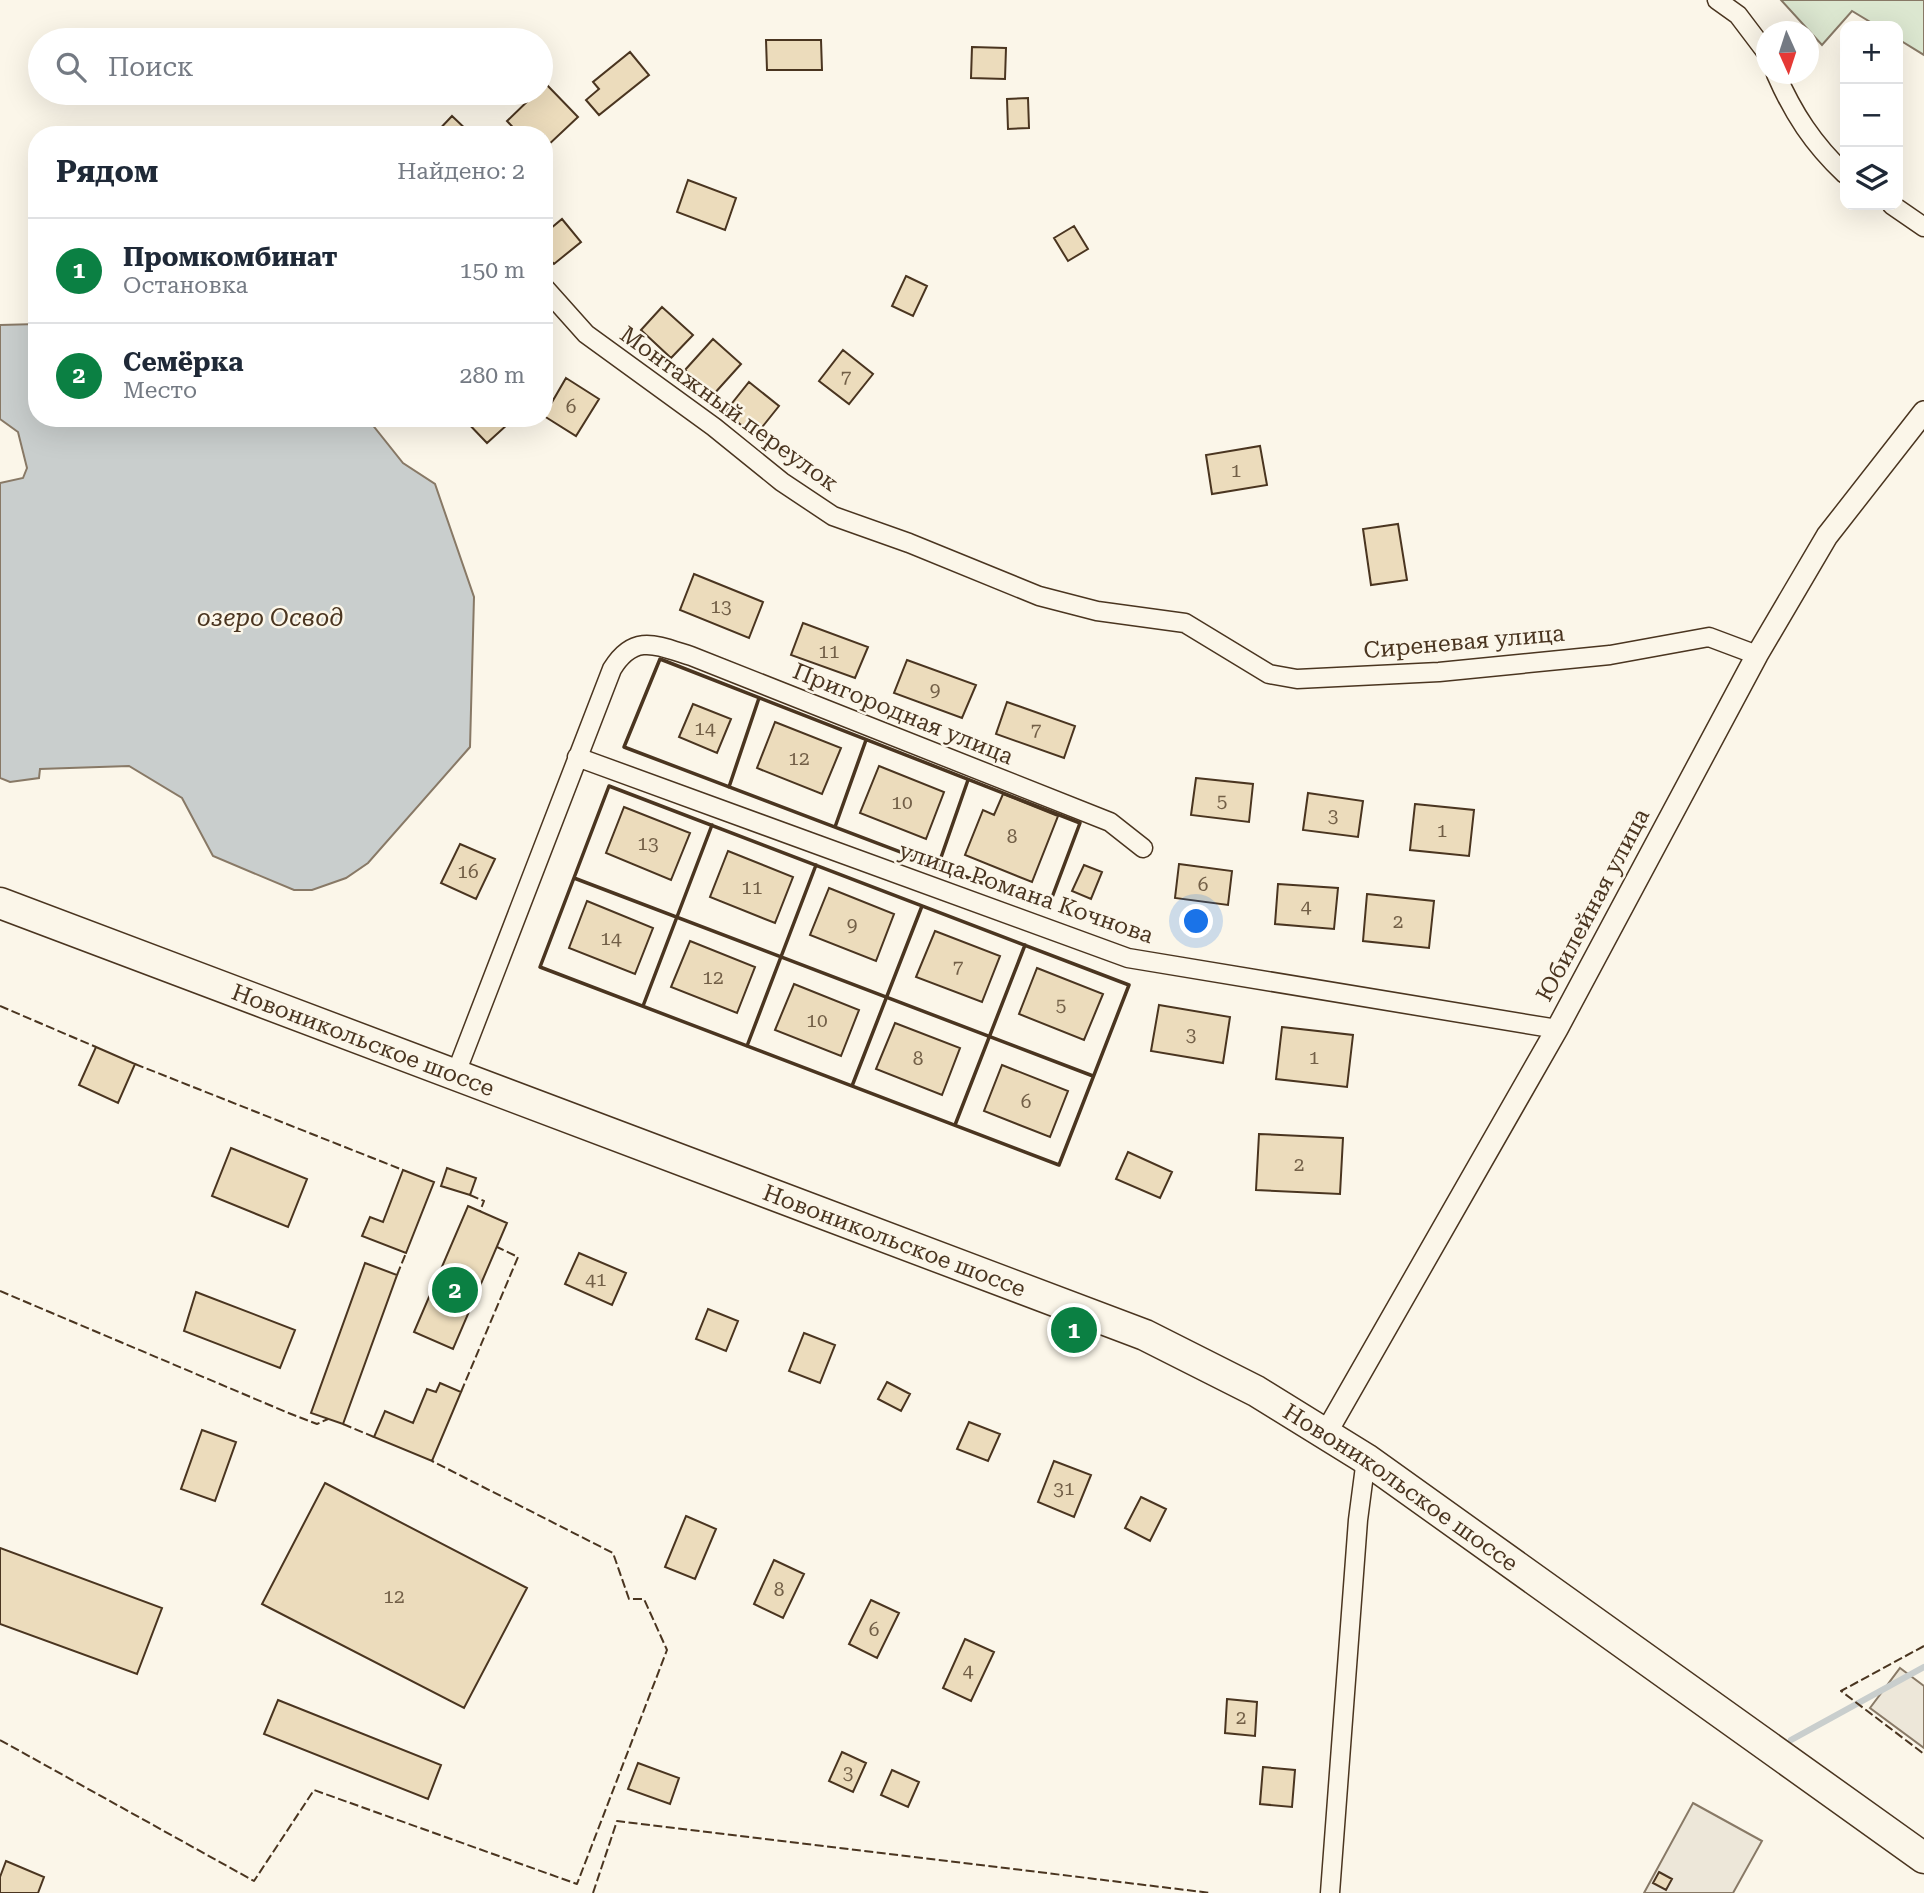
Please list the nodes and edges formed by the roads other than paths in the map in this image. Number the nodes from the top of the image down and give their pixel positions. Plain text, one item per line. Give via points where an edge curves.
1 (1717, 0) edge
2 (1756, 39) edge
3 (1781, 84) edge
4 (1840, 169) edge
5 (1899, 210) edge
6 (1924, 227) edge
7 (553, 297) edge
8 (1924, 412) edge
9 (1185, 623) joint
10 (1758, 655) junction
11 (577, 757) junction
12 (1143, 848) dead end
13 (0, 902) edge
14 (1557, 1029) junction
15 (456, 1073) junction
16 (1326, 1433) junction
17 (1366, 1459) junction
18 (1924, 1858) edge
19 (1330, 1893) edge

1 - 2 street via 1738,15
3 - 4 street via 1796,116
5 - 6 street
7 - 9 street, Монтажный переулок via 586,334 833,516 1039,596 1097,611
8 - 10 street, Юбилейная улица via 1827,536
9 - 10 street, Сиреневая улица via 1269,674 1297,679 1597,656 1709,637
10 - 14 street, Юбилейная улица
11 - 12 street, Пригородная улица via 612,669 623,651 637,644 691,656 1110,822
11 - 14 street, улица Романа Кочнова via 1128,958
11 - 15 street
13 - 15 highway, Новоникольское шоссе
14 - 16 street, Юбилейная улица
15 - 16 highway, Новоникольское шоссе via 1145,1335 1256,1391
16 - 17 highway, Новоникольское шоссе
17 - 18 highway, Новоникольское шоссе
17 - 19 street

